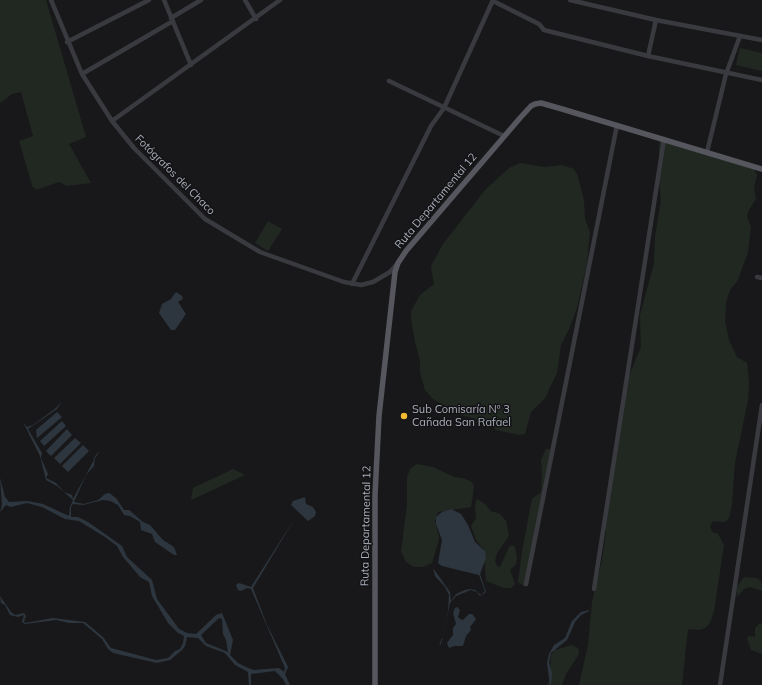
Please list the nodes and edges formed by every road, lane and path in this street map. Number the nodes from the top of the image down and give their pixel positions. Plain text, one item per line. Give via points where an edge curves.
1 (51, 0) edge
2 (149, 0) edge
3 (164, 0) edge
4 (201, 0) edge
5 (245, 0) edge
6 (280, 0) edge
7 (493, 0) edge
8 (570, 0) edge
9 (256, 19) junction
10 (172, 20) junction
11 (656, 20) junction
12 (740, 36) junction
13 (762, 40) edge
14 (68, 42) junction
15 (648, 56) junction
16 (191, 65) junction
17 (82, 74) junction
18 (726, 74) junction
19 (762, 80) edge
20 (389, 81) dead end
21 (444, 108) junction
22 (112, 121) junction
23 (617, 125) junction
24 (504, 136) junction
25 (664, 139) junction
26 (707, 152) junction
27 (762, 169) edge
28 (398, 263) junction
29 (352, 284) junction
30 (762, 405) edge
31 (526, 584) dead end
32 (594, 589) dead end
33 (375, 685) edge
34 (720, 685) edge

1 - 14 street, Fotógrafos del Chaco
2 - 14 street
3 - 10 street
4 - 10 street
5 - 9 street
6 - 9 street
7 - 15 street via 538,24 544,30
7 - 21 street
8 - 11 street
9 - 16 street
10 - 16 street
10 - 17 street
11 - 12 street
11 - 15 street
12 - 13 street
12 - 18 street
14 - 17 street, Fotógrafos del Chaco
15 - 18 street
16 - 22 street
17 - 22 street, Fotógrafos del Chaco
18 - 19 street
18 - 26 street
20 - 21 street
21 - 24 street
21 - 29 street via 431,126
22 - 29 street, Fotógrafos del Chaco via 134,148 205,219 260,252
23 - 24 main road, Ruta Departamental 12 via 541,103 531,106
23 - 25 main road, Ruta Departamental 12
23 - 31 street
24 - 28 main road, Ruta Departamental 12
25 - 26 main road, Ruta Departamental 12
25 - 32 street
26 - 27 main road, Ruta Departamental 12
28 - 29 street, Fotógrafos del Chaco via 390,272 373,282
28 - 33 main road, Ruta Departamental 12 via 378,423 375,495
30 - 34 street

